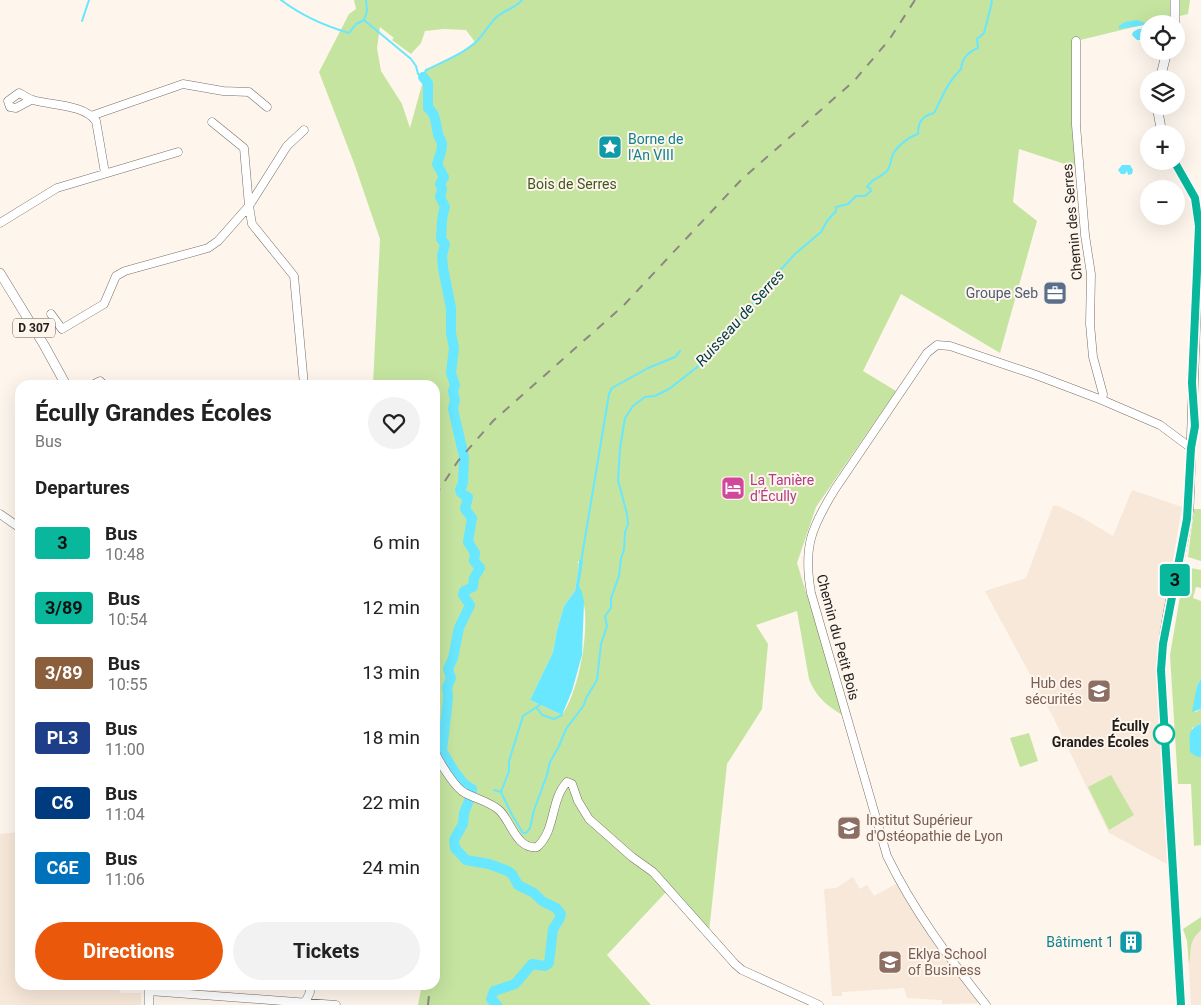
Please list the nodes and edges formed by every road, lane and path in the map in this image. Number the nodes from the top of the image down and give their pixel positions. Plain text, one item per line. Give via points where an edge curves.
1 (1175, 0) edge
2 (1174, 15) edge
3 (1076, 41) dead end
4 (31, 100) dead end
5 (268, 107) dead end
6 (91, 116) junction
7 (212, 122) dead end
8 (304, 130) dead end
9 (178, 152) dead end
10 (1180, 170) edge
11 (105, 173) junction
12 (1198, 198) edge
13 (249, 206) junction
14 (0, 223) edge
15 (0, 273) edge
16 (51, 314) dead end
17 (63, 380) edge
18 (304, 380) edge
19 (1102, 400) junction
20 (1191, 448) junction
21 (1201, 455) edge
22 (0, 514) edge
23 (15, 524) edge
24 (440, 760) edge
25 (149, 990) edge
26 (170, 990) edge
27 (310, 990) edge
28 (305, 1003) junction
29 (149, 1005) edge
30 (336, 1005) edge
31 (819, 1005) edge
32 (986, 1005) edge
33 (1181, 1005) edge

1 - 2 main road
3 - 19 street, Chemin des Serres via 1076,130 1090,274 1090,324
4 - 6 street via 83,111
5 - 6 street via 249,92 184,84
6 - 11 street via 96,121
7 - 13 street via 244,148
8 - 13 street via 287,146
9 - 11 street
10 - 12 main road
11 - 14 street via 57,188
12 - 20 main road via 1192,383 1195,426
13 - 16 street via 208,248 116,276 104,304 62,329
13 - 18 street via 252,224 294,276
15 - 17 main road, D 307
19 - 20 street, Chemin du Petit Bois via 1160,425
19 - 32 street, Chemin du Petit Bois via 950,346 938,345 927,353 821,511 810,538 808,580 811,593 881,840 899,882
20 - 21 main road
20 - 33 main road via 1187,519 1161,670
22 - 23 street
24 - 31 street via 459,789 500,812 518,838 532,848 542,843 561,790 570,782 589,818 653,872 727,957 742,970
25 - 29 main road
26 - 28 street
27 - 28 street
28 - 30 street

